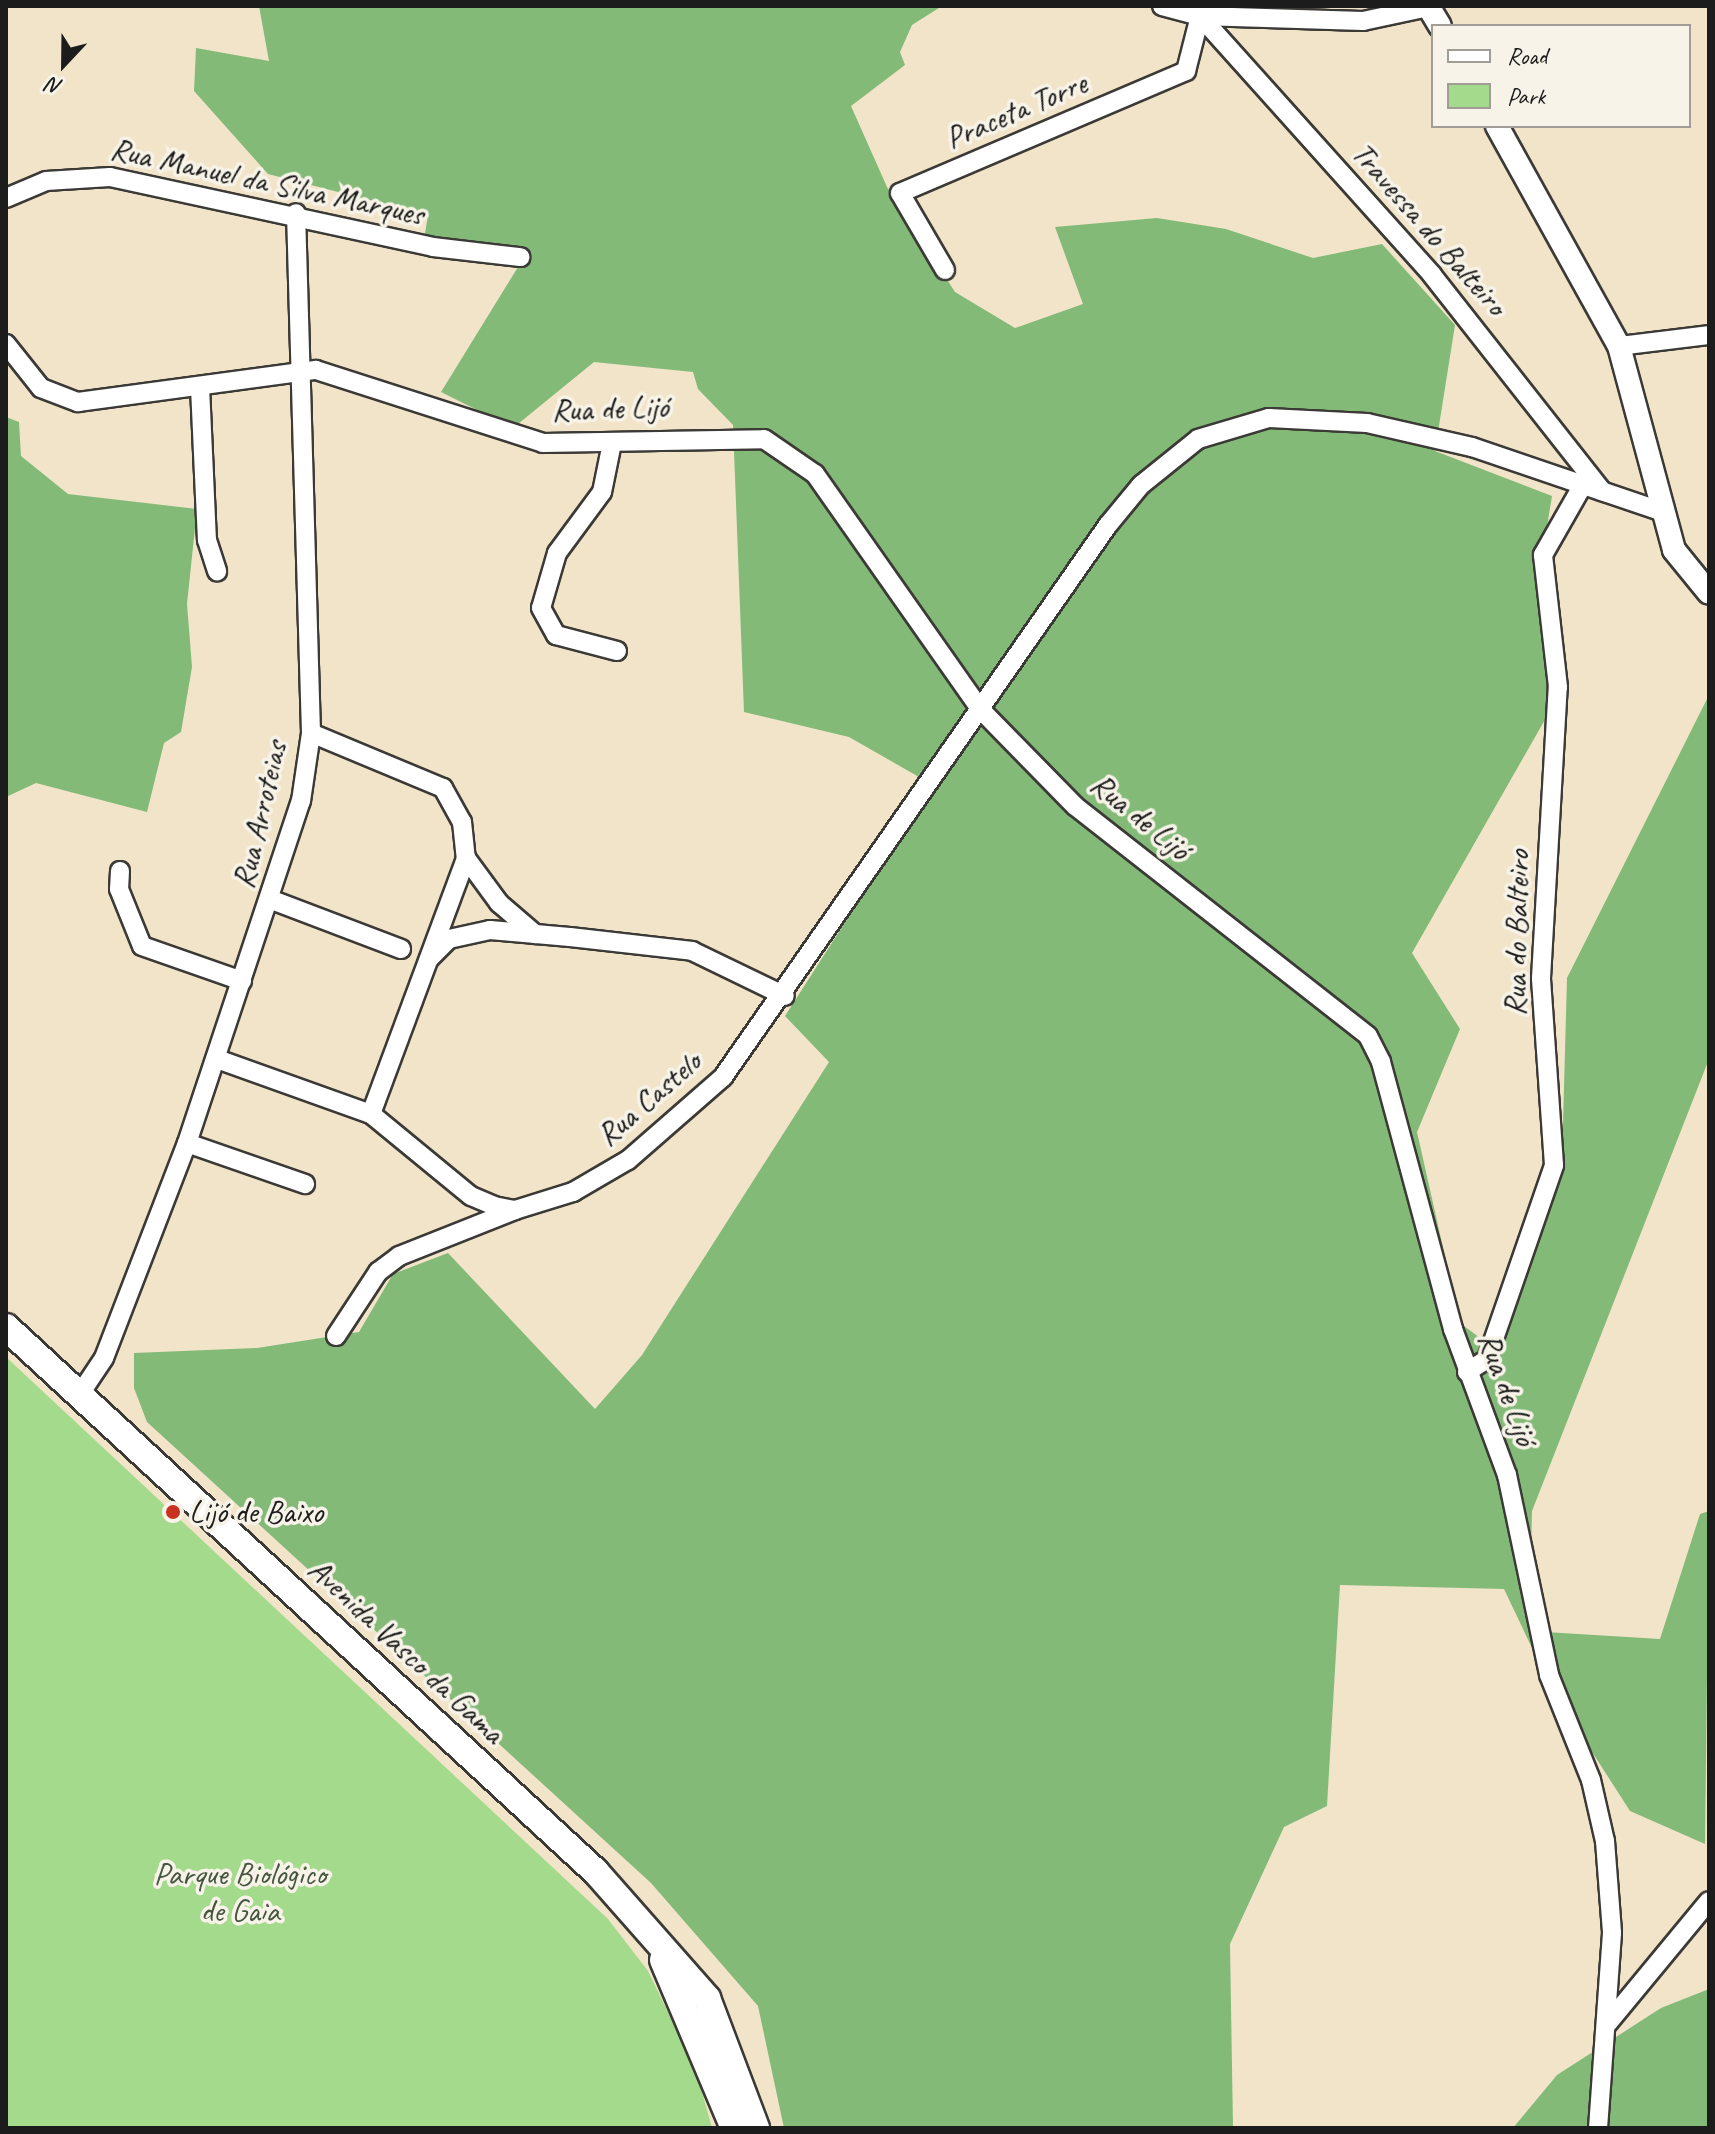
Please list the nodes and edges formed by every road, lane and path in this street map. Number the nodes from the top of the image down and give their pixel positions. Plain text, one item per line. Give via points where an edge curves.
1 (1162, 6) edge
2 (1432, 13) edge
3 (1200, 16) junction
4 (1498, 128) edge
5 (6, 198) edge
6 (296, 213) junction
7 (520, 257) dead end
8 (945, 270) dead end
9 (1709, 335) edge
10 (6, 344) edge
11 (1619, 346) junction
12 (297, 371) junction
13 (200, 387) junction
14 (612, 443) junction
15 (1583, 485) junction
16 (1602, 491) junction
17 (1663, 512) junction
18 (217, 571) dead end
19 (1709, 593) edge
20 (617, 651) dead end
21 (981, 710) junction
22 (311, 733) junction
23 (466, 858) junction
24 (120, 871) dead end
25 (272, 900) junction
26 (535, 934) junction
27 (401, 949) dead end
28 (429, 959) junction
29 (242, 981) junction
30 (785, 996) junction
31 (217, 1059) junction
32 (371, 1114) junction
33 (187, 1143) junction
34 (305, 1184) dead end
35 (515, 1210) junction
36 (6, 1327) edge
37 (336, 1336) dead end
38 (1467, 1372) junction
39 (80, 1394) junction
40 (1709, 1901) edge
41 (650, 1931) junction
42 (1608, 2023) junction
43 (734, 2128) edge
44 (756, 2128) edge
45 (1598, 2128) edge

1 - 3 street
2 - 3 street via 1363,21
3 - 8 street, Praceta Torre via 1186,71 900,193
3 - 16 street, Travessa do Balteiro via 1432,275
4 - 11 street
5 - 6 street, Rua Manuel da Silva Marques via 79,176
6 - 7 street, Rua Manuel da Silva Marques via 433,247
6 - 12 street, Rua Arroteias
9 - 11 street
10 - 13 street, Rua de Lijó via 59,398 101,403
11 - 17 street
12 - 13 street, Rua de Lijó
12 - 14 street, Rua de Lijó via 335,373 543,443
12 - 22 street, Rua Arroteias
13 - 18 street via 207,540
14 - 20 street via 602,492 557,553 541,608 556,635
14 - 21 street, Rua de Lijó via 741,435 791,454 815,474
15 - 16 street, Rua Castelo
15 - 21 street, Rua Castelo via 1441,438 1367,423 1319,417 1232,424 1198,439 1141,485
15 - 38 street, Rua do Balteiro via 1543,555 1558,687 1541,978 1554,1165 1487,1359
16 - 17 street, Rua Castelo
17 - 19 street via 1674,550
21 - 30 street, Rua Castelo
21 - 38 street, Rua de Lijó via 1091,821 1368,1036
22 - 23 street via 443,788 462,822
22 - 25 street, Rua Arroteias via 301,801
23 - 26 street via 499,903
23 - 28 street
24 - 29 street via 119,889 142,946
25 - 27 street
25 - 29 street, Rua Arroteias
26 - 28 street via 490,930 449,939
26 - 30 street via 692,951
28 - 32 street
29 - 31 street, Rua Arroteias
30 - 35 street, Rua Castelo via 723,1077 628,1160 573,1192
31 - 32 street
31 - 33 street, Rua Arroteias
32 - 35 street via 471,1196
33 - 34 street
33 - 39 street, Rua Arroteias via 104,1358
35 - 37 street, Rua Castelo via 399,1256 378,1272
36 - 39 main road, Avenida Vasco da Gama
38 - 42 street, Rua de Lijó via 1507,1475 1541,1645 1605,1841 1612,1918
39 - 41 main road, Avenida Vasco da Gama via 596,1872
40 - 42 street
41 - 43 main road, Avenida Vasco da Gama
41 - 44 main road, Avenida Vasco da Gama via 707,1998
42 - 45 street, Rua de Lijó

